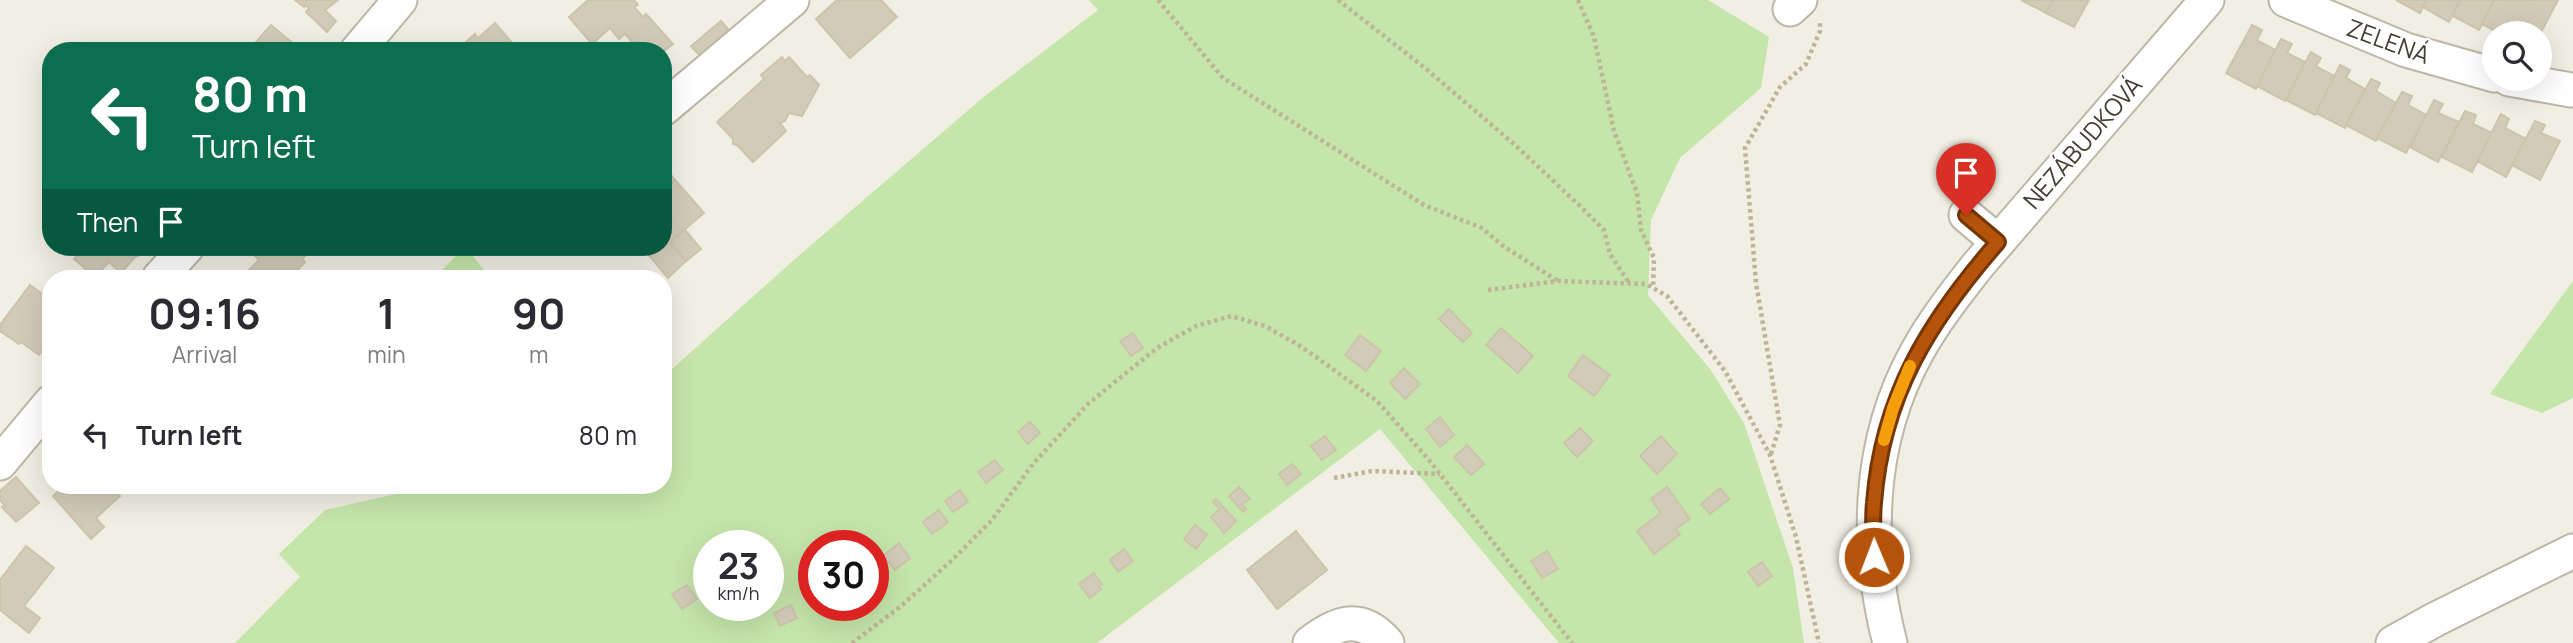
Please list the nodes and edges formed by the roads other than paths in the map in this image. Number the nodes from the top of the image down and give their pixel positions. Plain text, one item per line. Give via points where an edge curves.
1 (400, 0) edge
2 (792, 0) edge
3 (2207, 0) edge
4 (2286, 0) edge
5 (365, 42) edge
6 (2482, 72) edge
7 (2552, 87) edge
8 (2571, 90) dead end
9 (672, 101) edge
10 (1966, 215) dead end
11 (1998, 242) junction
12 (179, 256) edge
13 (166, 270) edge
14 (42, 412) edge
15 (0, 463) edge
16 (2573, 551) edge
17 (1310, 643) edge
18 (1387, 643) edge
19 (1890, 643) edge
20 (2393, 643) edge

1 - 5 street
2 - 9 street
3 - 11 street, NEZÁBUDKOVÁ
4 - 6 street, ZELENÁ via 2406,50
7 - 8 street
10 - 11 street
11 - 19 street, NEZÁBUDKOVÁ via 1946,305 1916,354 1880,454 1873,505 1874,557
12 - 13 street
14 - 15 street
16 - 20 street
17 - 18 street via 1340,623 1372,630

